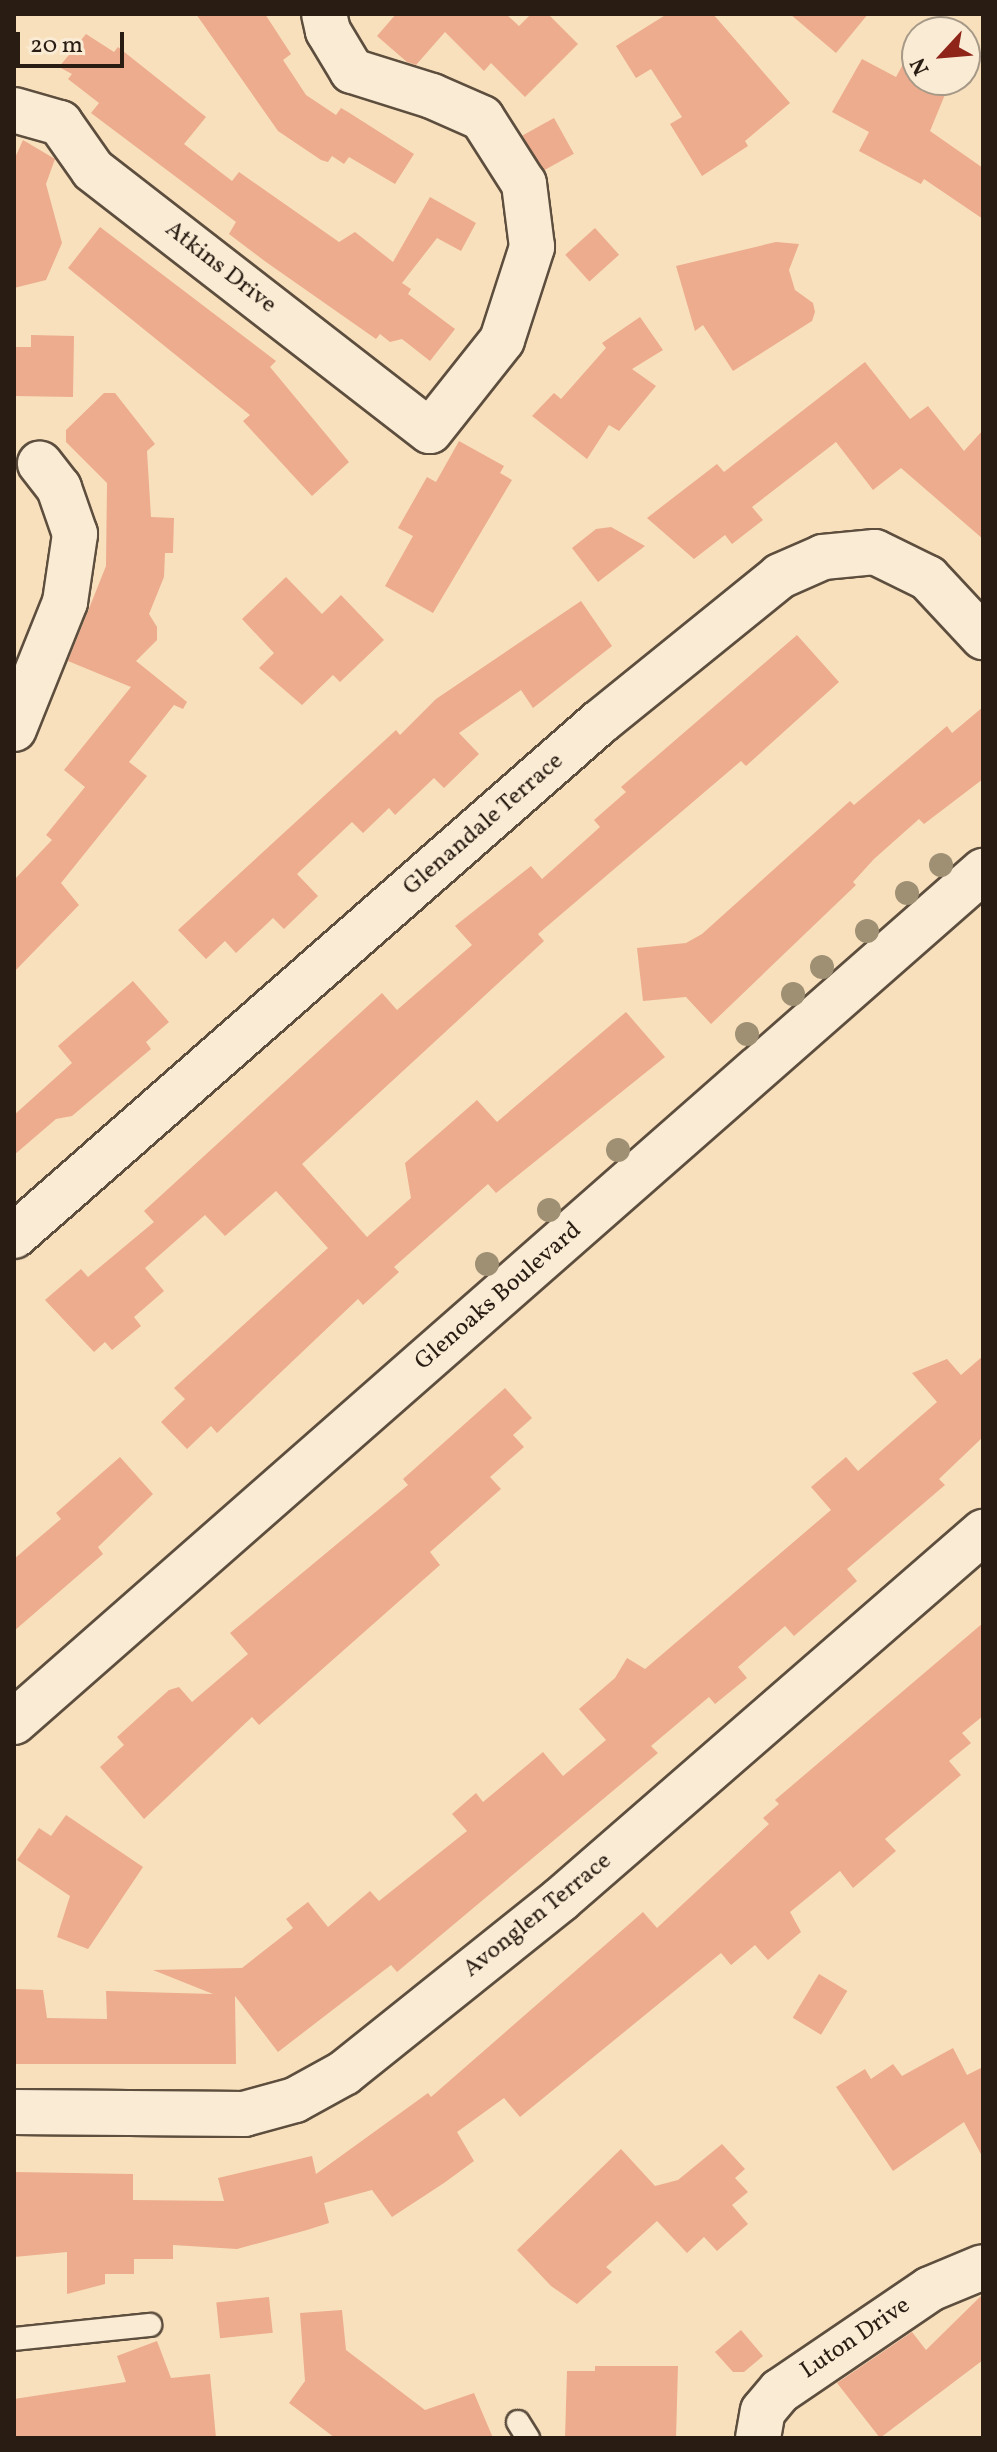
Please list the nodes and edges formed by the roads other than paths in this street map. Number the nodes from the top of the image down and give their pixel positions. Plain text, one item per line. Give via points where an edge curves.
1 (324, 14) edge
2 (14, 110) edge
3 (40, 464) dead end
4 (983, 637) edge
5 (14, 729) edge
6 (983, 871) edge
7 (14, 1236) edge
8 (983, 1532) edge
9 (14, 1722) edge
10 (14, 2112) edge
11 (983, 2267) edge
12 (150, 2325) dead end
13 (14, 2339) edge
14 (758, 2438) edge

1 - 2 street, Atkins Drive via 352,71 482,118 524,184 532,247 502,340 430,431 93,170 60,123
3 - 5 street via 59,488 75,534 65,602
4 - 7 street, Glenandale Terrace via 928,578 875,552 823,557 780,576 600,722
6 - 9 street, Glenoaks Boulevard
8 - 10 street, Avonglen Terrace via 560,1900 344,2073 295,2100 244,2114
11 - 14 street, Luton Drive via 930,2289 780,2391 763,2411
12 - 13 lane

